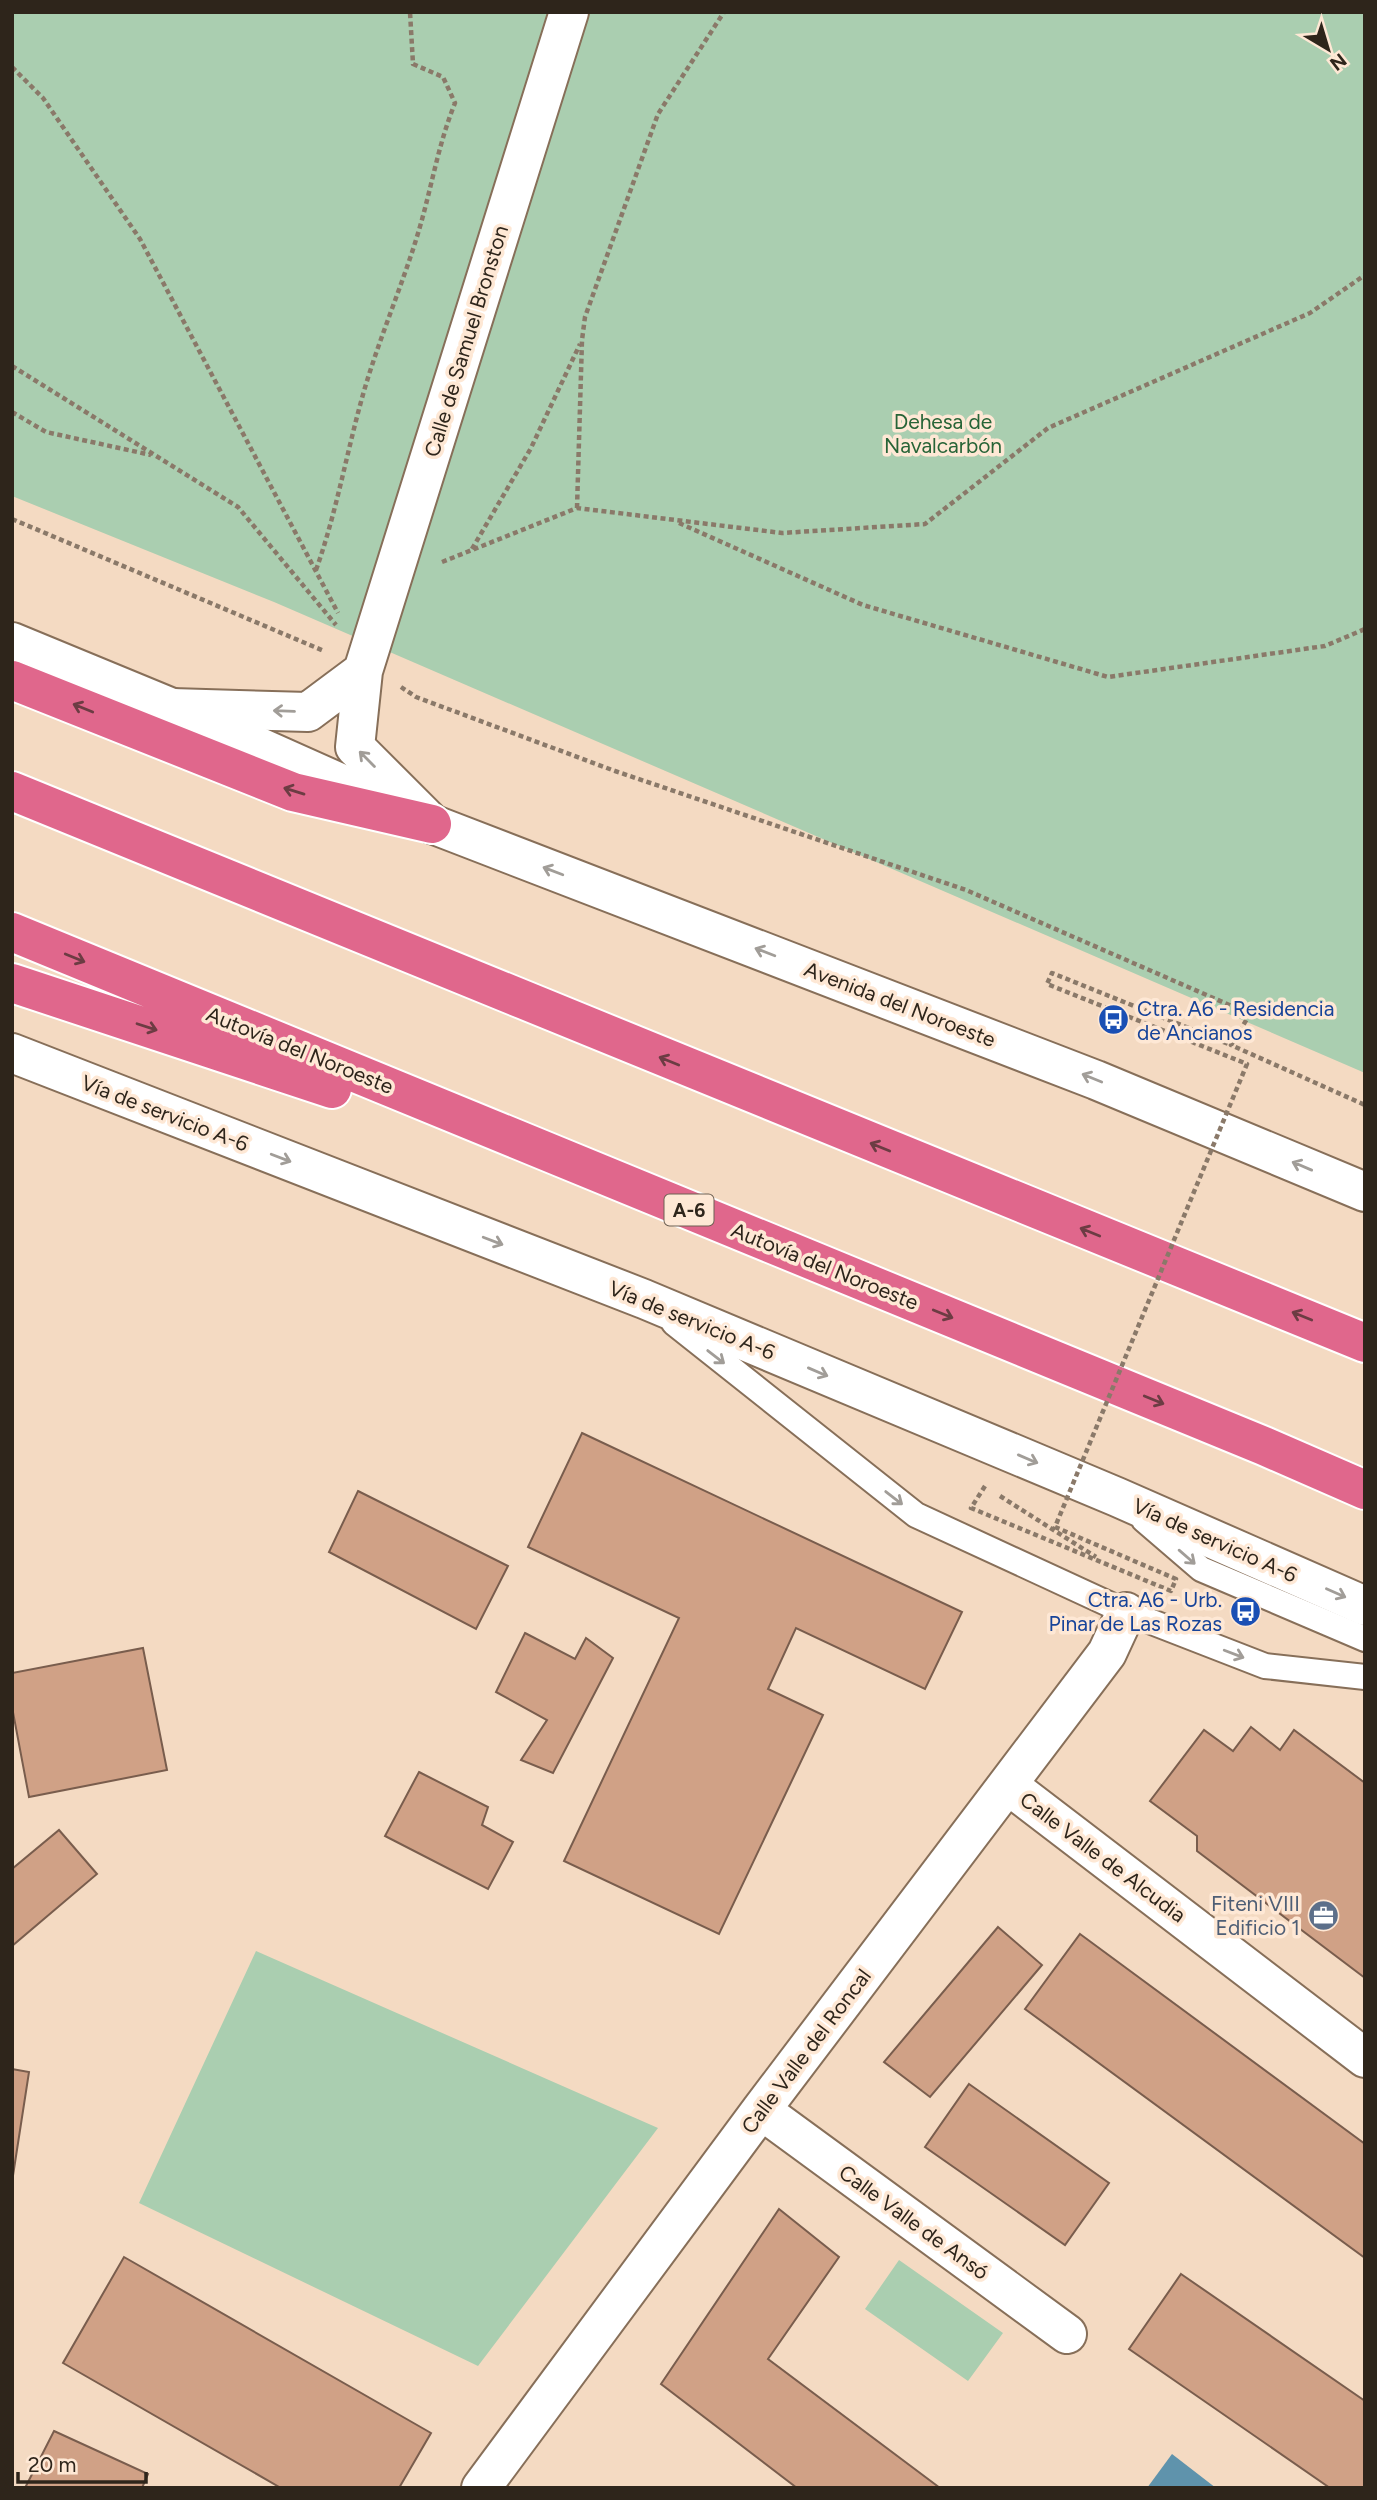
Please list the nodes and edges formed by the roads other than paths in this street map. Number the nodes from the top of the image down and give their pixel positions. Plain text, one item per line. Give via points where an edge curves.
1 (569, 12) edge
2 (12, 642) edge
3 (362, 661) junction
4 (12, 680) edge
5 (172, 708) junction
6 (12, 792) edge
7 (432, 824) junction
8 (12, 932) edge
9 (12, 983) edge
10 (12, 1053) edge
11 (1365, 1192) edge
12 (649, 1194) junction
13 (644, 1299) junction
14 (1365, 1343) edge
15 (1365, 1490) edge
16 (1117, 1497) junction
17 (1365, 1606) edge
18 (1126, 1612) junction
19 (1365, 1639) edge
20 (1365, 1677) edge
21 (1007, 1785) junction
22 (1365, 2057) edge
23 (761, 2110) junction
24 (1067, 2334) dead end
25 (481, 2488) edge

1 - 3 street, Calle de Samuel Bronston
2 - 5 street
3 -> 5 street via 308,712
7 -> 3 street, Calle de Samuel Bronston via 355,747
7 -> 4 highway via 293,792
5 - 7 street
14 -> 6 highway
11 -> 7 street, Avenida del Noroeste via 1096,1080
8 -> 12 highway, Autovía del Noroeste / A-6
9 -> 12 highway
10 -> 13 street, Vía de servicio A-6
12 -> 15 highway, Autovía del Noroeste / A-6
13 -> 16 street, Vía de servicio A-6
13 -> 18 lane via 916,1516
16 -> 17 street, Vía de servicio A-6
16 -> 19 lane via 1201,1569
18 -> 20 lane via 1265,1666
18 - 21 street, Calle Valle del Roncal via 1107,1653
21 - 22 street, Calle Valle de Alcudia
21 - 23 street, Calle Valle del Roncal
23 - 24 street, Calle Valle de Ansó
23 - 25 street, Calle Valle del Roncal

